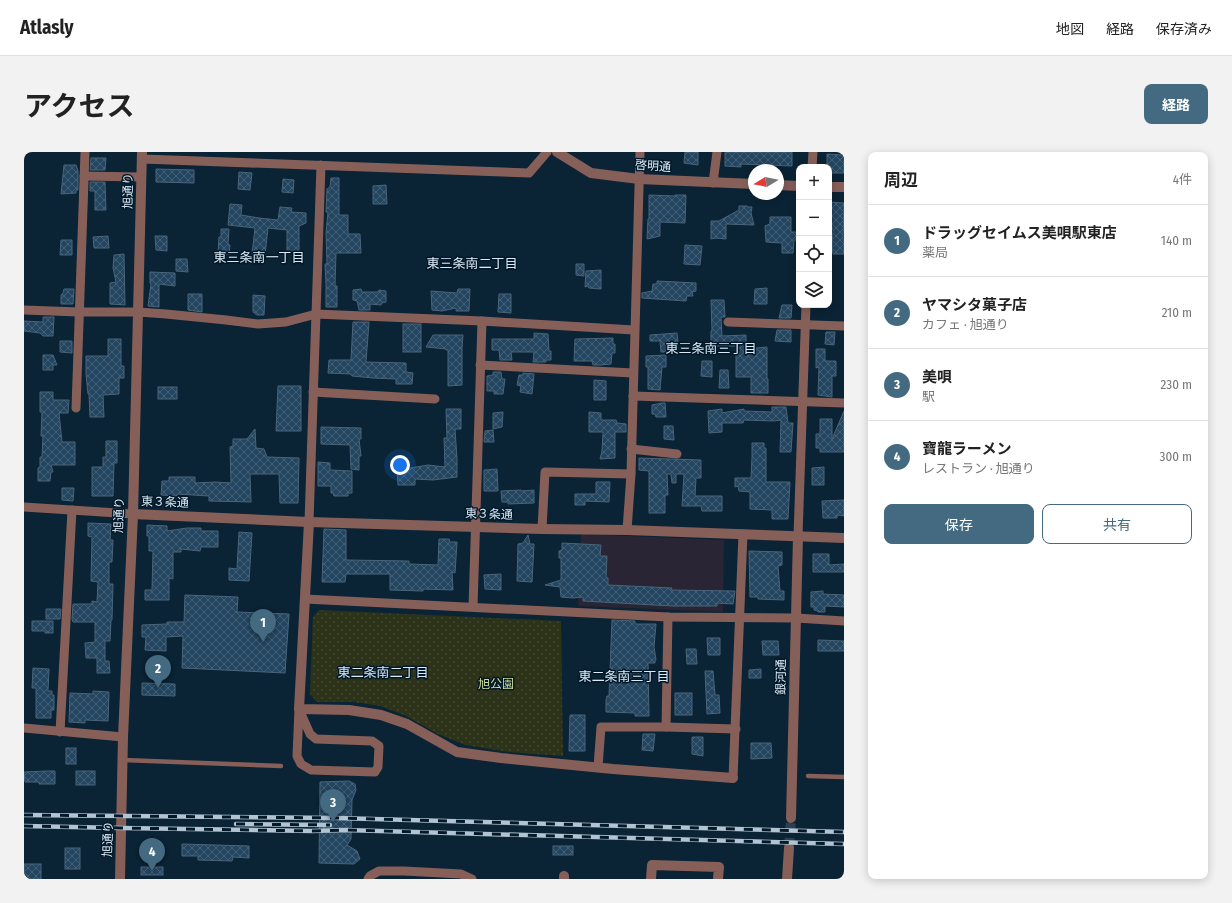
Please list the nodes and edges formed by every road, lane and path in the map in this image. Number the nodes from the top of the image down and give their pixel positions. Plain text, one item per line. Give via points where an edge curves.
1 (85, 152) edge
2 (548, 152) edge
3 (557, 152) edge
4 (640, 152) edge
5 (716, 152) edge
6 (812, 152) edge
7 (142, 155) edge
8 (812, 164) edge
9 (321, 166) junction
10 (84, 176) junction
11 (141, 177) junction
12 (639, 179) junction
13 (713, 183) junction
14 (748, 184) edge
15 (784, 185) edge
16 (796, 186) edge
17 (832, 187) edge
18 (844, 187) edge
19 (806, 308) edge
20 (24, 310) edge
21 (79, 312) junction
22 (138, 312) junction
23 (316, 314) junction
24 (482, 322) junction
25 (728, 322) dead end
26 (805, 325) junction
27 (844, 326) edge
28 (634, 330) junction
29 (480, 365) junction
30 (633, 373) junction
31 (313, 392) junction
32 (633, 396) junction
33 (435, 399) dead end
34 (803, 402) junction
35 (844, 403) edge
36 (76, 408) dead end
37 (631, 450) junction
38 (678, 454) dead end
39 (631, 474) junction
40 (24, 507) edge
41 (72, 510) junction
42 (133, 514) junction
43 (309, 522) junction
44 (475, 527) junction
45 (542, 529) junction
46 (628, 530) junction
47 (743, 534) junction
48 (798, 536) junction
49 (844, 538) edge
50 (305, 599) junction
51 (472, 607) junction
52 (668, 617) junction
53 (739, 618) junction
54 (796, 618) junction
55 (844, 621) edge
56 (299, 709) junction
57 (666, 727) junction
58 (24, 728) edge
59 (736, 729) junction
60 (60, 732) junction
61 (123, 737) junction
62 (123, 760) junction
63 (281, 766) dead end
64 (598, 767) junction
65 (808, 776) dead end
66 (844, 777) edge
67 (733, 778) joint
68 (791, 818) tunnel mouth
69 (789, 848) tunnel mouth
70 (120, 879) edge
71 (368, 879) edge
72 (472, 879) edge
73 (651, 879) edge
74 (718, 879) edge
75 (787, 879) edge

1 - 10 street
2 - 9 street via 529,173
3 - 12 street, 啓明通 via 591,173
4 - 12 street
5 - 13 street
6 - 8 street
7 - 9 street
7 - 11 street, 旭通り
9 - 23 street
10 - 11 street
10 - 21 street
11 - 22 street, 旭通り
12 - 13 street, 啓明通
12 - 28 street
13 - 14 street, 啓明通
15 - 16 street
17 - 18 street
19 - 26 street
20 - 21 street
21 - 22 street
21 - 36 street
22 - 23 street via 258,324 286,322
22 - 42 street, 旭通り
23 - 24 street
23 - 31 street
24 - 28 street
24 - 29 street
25 - 26 street
26 - 27 street
26 - 34 street
28 - 30 street
29 - 30 street
29 - 44 street
30 - 32 street
31 - 33 street
31 - 43 street
32 - 34 street
32 - 37 street
34 - 35 street
34 - 48 street
37 - 38 street
37 - 39 street
39 - 45 street via 545,472
39 - 46 street
40 - 41 street
41 - 42 street
41 - 60 street
42 - 43 street, 東３条通
42 - 61 street, 旭通り
43 - 44 street, 東３条通
43 - 50 street
44 - 45 street, 東３条通
44 - 51 street
45 - 46 street, 東３条通
46 - 47 street, 東３条通
47 - 48 street, 東３条通
47 - 53 street
48 - 49 street, 東３条通
48 - 54 street, 銀河通
50 - 51 street
50 - 56 street
51 - 52 street
52 - 53 street
52 - 57 street
53 - 54 street
53 - 59 street
54 - 55 street
54 - 68 street, 銀河通
56 - 56 street via 310,734 316,738 372,741 379,746 378,767 375,772 311,770 301,764 296,756
56 - 64 street via 349,710 382,715 407,724 457,752
57 - 59 street
57 - 64 street via 601,728
58 - 60 street
59 - 67 street
60 - 61 street
61 - 62 street, 旭通り
62 - 63 lane
62 - 70 street, 旭通り
64 - 67 street
65 - 66 lane
69 - 75 street
71 - 72 street via 379,871 461,874
73 - 74 street via 652,865 719,867

